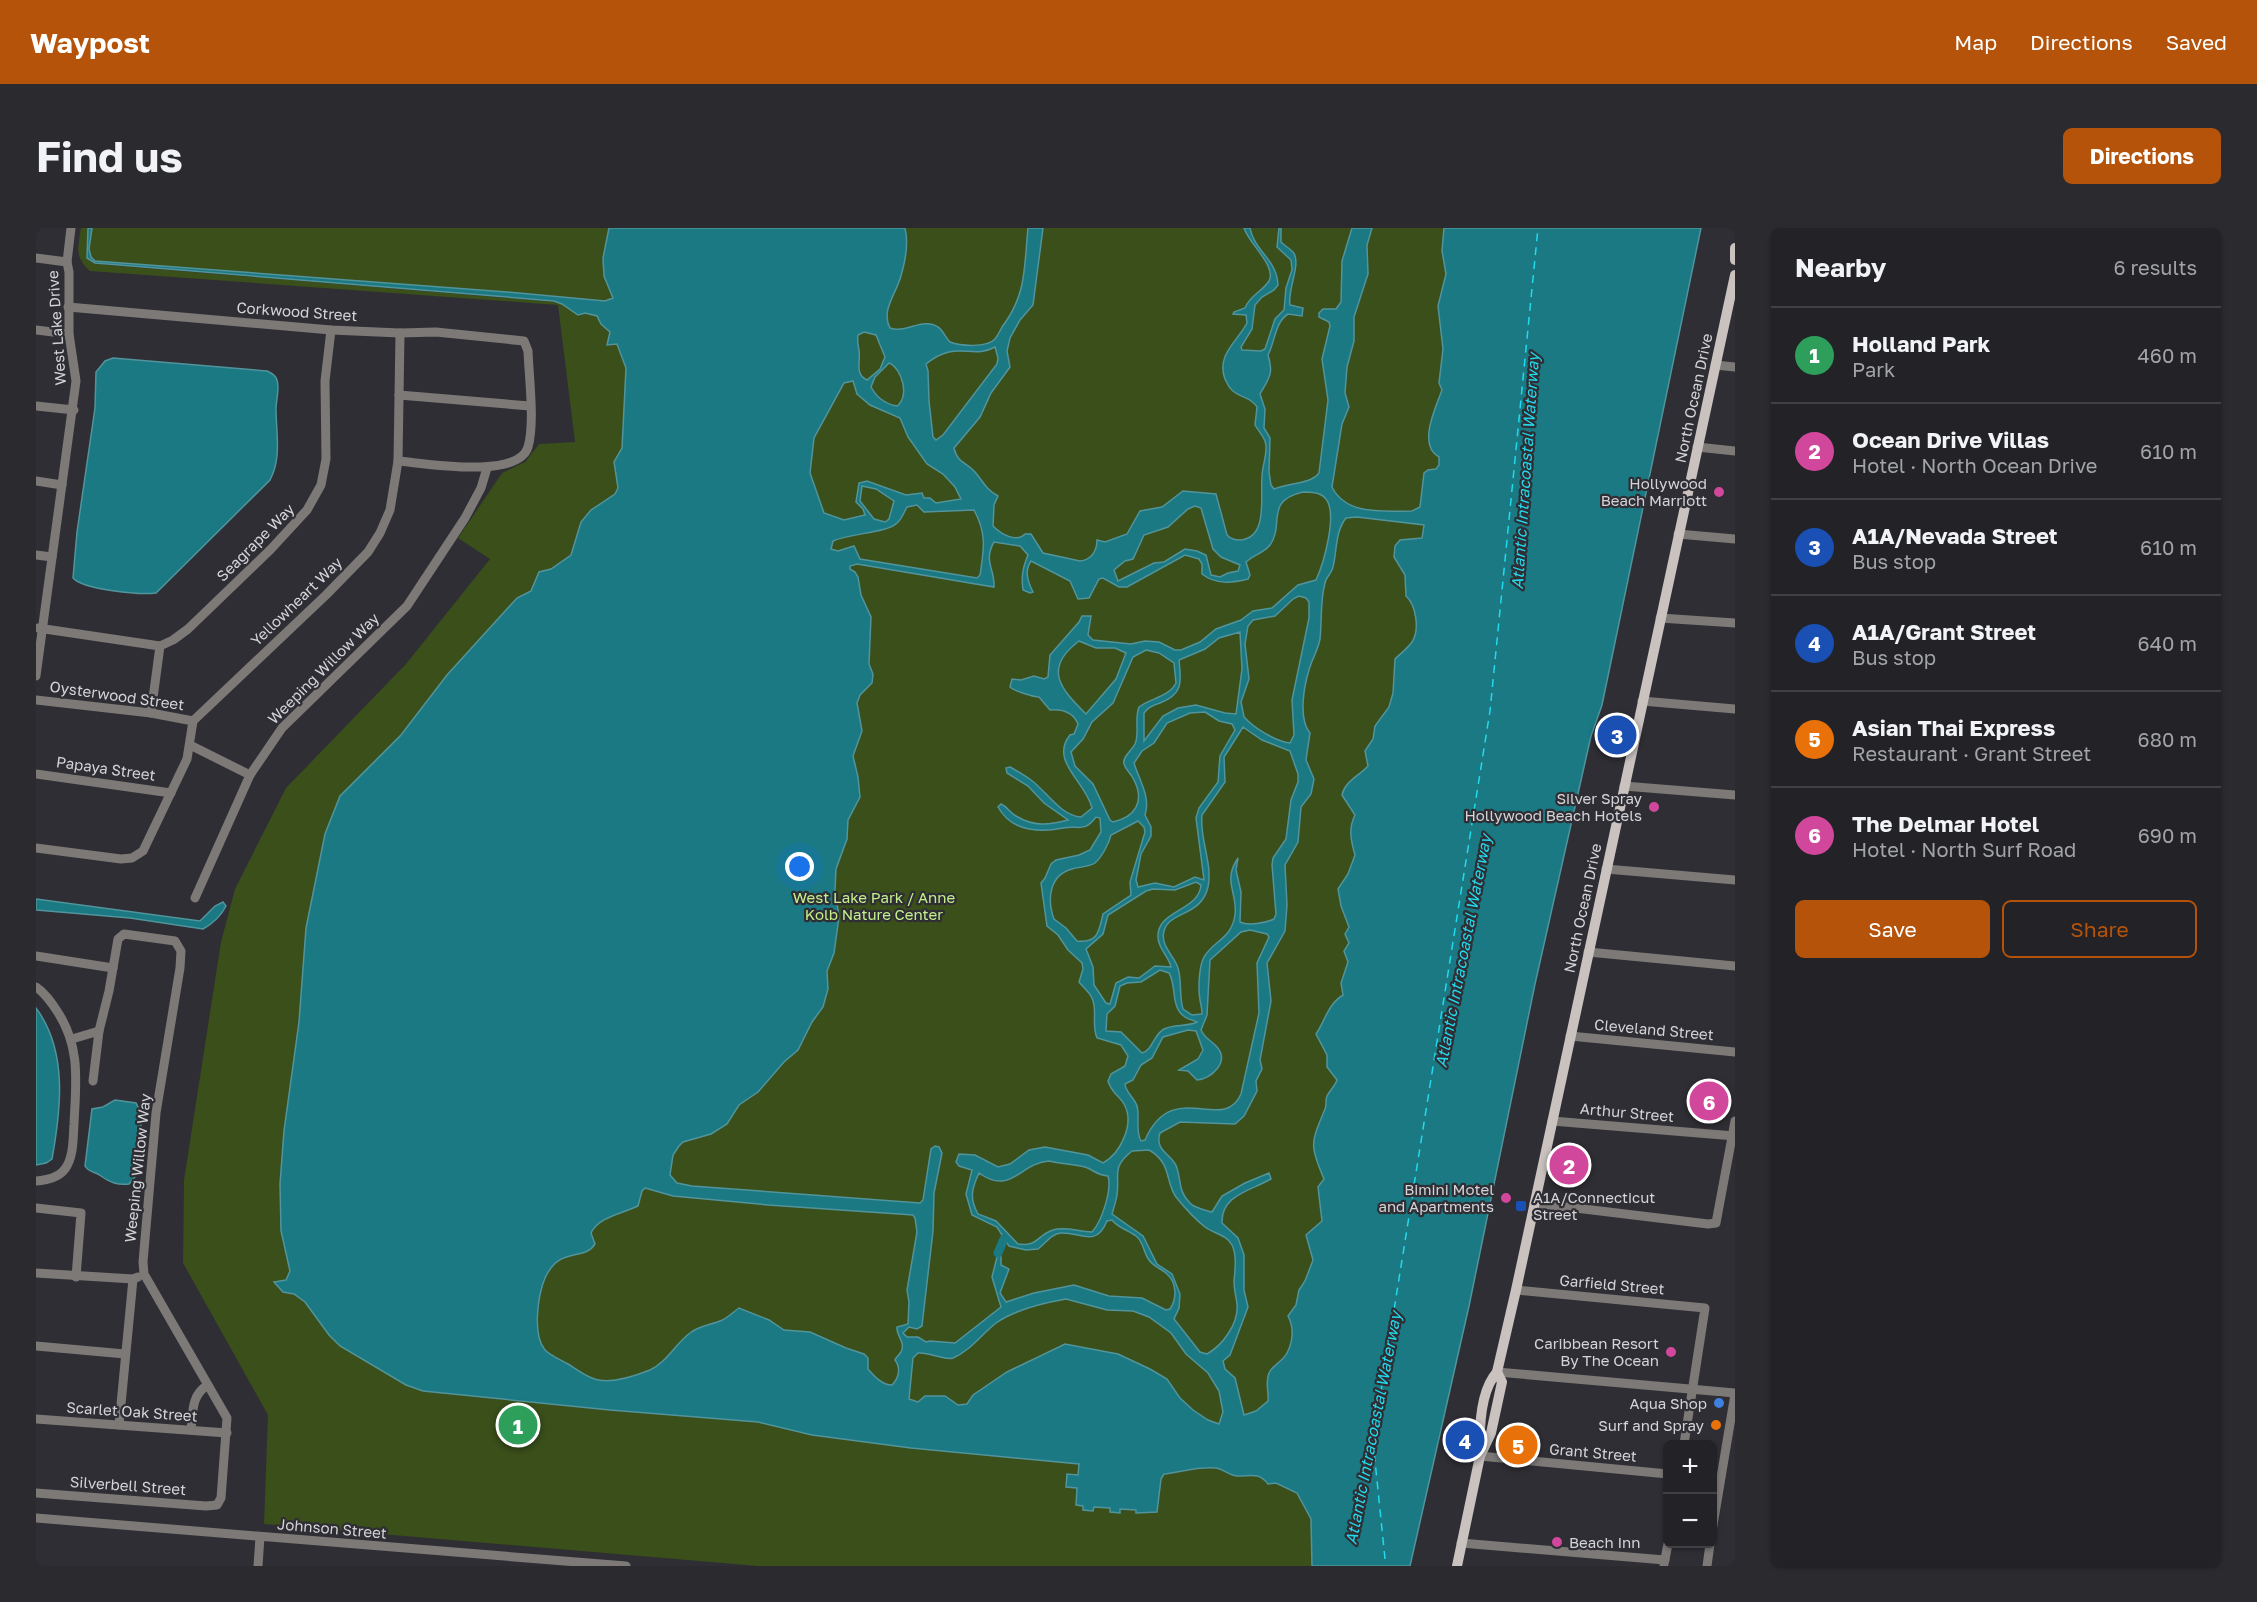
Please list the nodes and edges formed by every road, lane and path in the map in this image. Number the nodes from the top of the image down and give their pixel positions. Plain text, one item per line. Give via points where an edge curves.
1 (71, 228) edge
2 (1735, 248) edge
3 (36, 258) edge
4 (1735, 260) edge
5 (67, 262) junction
6 (1735, 278) edge
7 (68, 307) junction
8 (36, 330) edge
9 (331, 330) junction
10 (400, 333) junction
11 (69, 334) junction
12 (1715, 365) junction
13 (1735, 367) edge
14 (399, 395) junction
15 (36, 406) edge
16 (530, 406) junction
17 (74, 410) junction
18 (1697, 447) junction
19 (1735, 451) edge
20 (398, 461) junction
21 (487, 468) junction
22 (36, 481) edge
23 (62, 485) junction
24 (1678, 534) junction
25 (1735, 539) edge
26 (36, 555) edge
27 (52, 557) junction
28 (1660, 618) junction
29 (1735, 622) edge
30 (39, 628) edge
31 (160, 646) junction
32 (36, 676) edge
33 (36, 700) edge
34 (1642, 701) junction
35 (1735, 709) edge
36 (152, 712) junction
37 (193, 721) junction
38 (190, 745) junction
39 (36, 774) edge
40 (250, 775) junction
41 (1624, 786) junction
42 (171, 793) junction
43 (1735, 795) edge
44 (36, 848) edge
45 (1606, 869) junction
46 (1735, 880) edge
47 (195, 898) dead end
48 (1588, 952) junction
49 (36, 956) edge
50 (1735, 966) edge
51 (113, 968) junction
52 (36, 987) edge
53 (99, 1031) junction
54 (1570, 1036) junction
55 (72, 1040) junction
56 (1735, 1052) edge
57 (93, 1081) dead end
58 (1552, 1120) junction
59 (1735, 1121) edge
60 (1734, 1136) edge
61 (36, 1181) edge
62 (1534, 1203) junction
63 (36, 1208) edge
64 (36, 1273) edge
65 (144, 1274) junction
66 (76, 1277) junction
67 (133, 1279) junction
68 (1516, 1290) junction
69 (36, 1346) edge
70 (125, 1354) junction
71 (1497, 1372) junction
72 (208, 1385) junction
73 (1693, 1390) junction
74 (1735, 1394) edge
75 (36, 1419) edge
76 (119, 1425) junction
77 (191, 1430) junction
78 (227, 1433) junction
79 (1685, 1440) edge
80 (1480, 1456) junction
81 (1663, 1474) edge
82 (1717, 1479) edge
83 (36, 1493) edge
84 (36, 1518) edge
85 (260, 1537) junction
86 (1461, 1544) junction
87 (1667, 1548) edge
88 (1709, 1548) edge
89 (1665, 1563) edge
90 (589, 1565) edge
91 (258, 1566) edge
92 (626, 1566) edge
93 (1456, 1566) edge
94 (1707, 1566) edge

1 - 5 street, West Lake Drive
2 - 4 main road
3 - 5 street
5 - 7 street, West Lake Drive
6 - 12 main road, North Ocean Drive
7 - 9 street, Corkwood Street
7 - 11 street, West Lake Drive
8 - 11 street
9 - 10 street, Corkwood Street
9 - 31 street, Seagrape Way via 325,381 326,459 317,494 308,510 272,549 188,629
10 - 14 street, Yellowheart Way
10 - 16 street, Corkwood Street via 436,332 524,341 528,351
11 - 17 street, West Lake Drive via 76,381
12 - 13 street
12 - 18 main road, North Ocean Drive
14 - 16 street
14 - 20 street, Yellowheart Way
15 - 17 street
16 - 21 street via 527,450 504,466
17 - 23 street, West Lake Drive
18 - 19 street
18 - 24 main road, North Ocean Drive
20 - 21 street
20 - 37 street, Yellowheart Way via 390,510 368,552
21 - 40 street, Weeping Willow Way via 465,518 407,606 282,728
22 - 23 street
23 - 27 street, West Lake Drive
24 - 25 street
24 - 28 main road, North Ocean Drive
26 - 27 street
27 - 30 street, West Lake Drive
28 - 29 street
28 - 34 main road, North Ocean Drive
30 - 31 street
30 - 32 street, West Lake Drive
31 - 36 street
33 - 36 street, Oysterwood Street
34 - 35 street
34 - 41 main road, North Ocean Drive
36 - 37 street, Oysterwood Street
37 - 38 street
38 - 40 street
38 - 42 street
39 - 42 street, Papaya Street
40 - 47 street, Weeping Willow Way
41 - 43 street
41 - 45 main road, North Ocean Drive
42 - 44 street via 143,851 132,858
45 - 46 street
45 - 48 main road, North Ocean Drive
48 - 50 street
48 - 54 main road, North Ocean Drive
49 - 51 street
51 - 53 street
51 - 65 street, Weeping Willow Way via 118,939 124,934 175,941 181,951 156,1113
52 - 55 street via 52,1004
53 - 55 street
53 - 57 street
54 - 56 street, Cleveland Street
54 - 58 main road, North Ocean Drive
55 - 61 street via 76,1061 72,1150 62,1172 54,1178
58 - 60 street, Arthur Street
58 - 62 main road, North Ocean Drive
59 - 60 street
60 - 62 street via 1716,1223
62 - 68 main road, North Ocean Drive
63 - 66 street via 81,1213
64 - 66 street
65 - 67 street
65 - 72 street
66 - 67 street
67 - 70 street
68 - 71 main road, North Ocean Drive
68 - 73 street, Garfield Street via 1704,1308
69 - 70 street
70 - 76 street
71 - 73 street
71 - 80 main road, North Ocean Drive via 1490,1380 1479,1431
72 - 77 street via 195,1397
72 - 78 street via 227,1418
73 - 74 street
73 - 79 street
74 - 82 street
75 - 76 street, Scarlet Oak Street
76 - 77 street, Scarlet Oak Street
77 - 78 street, Scarlet Oak Street
78 - 83 street, Silverbell Street via 217,1505
80 - 81 street, Grant Street
80 - 86 main road, North Ocean Drive
84 - 85 street, Johnson Street
85 - 90 street, Johnson Street
85 - 91 street
86 - 89 street
86 - 93 main road, North Ocean Drive
87 - 89 street
88 - 94 street
90 - 92 street, Johnson Street

